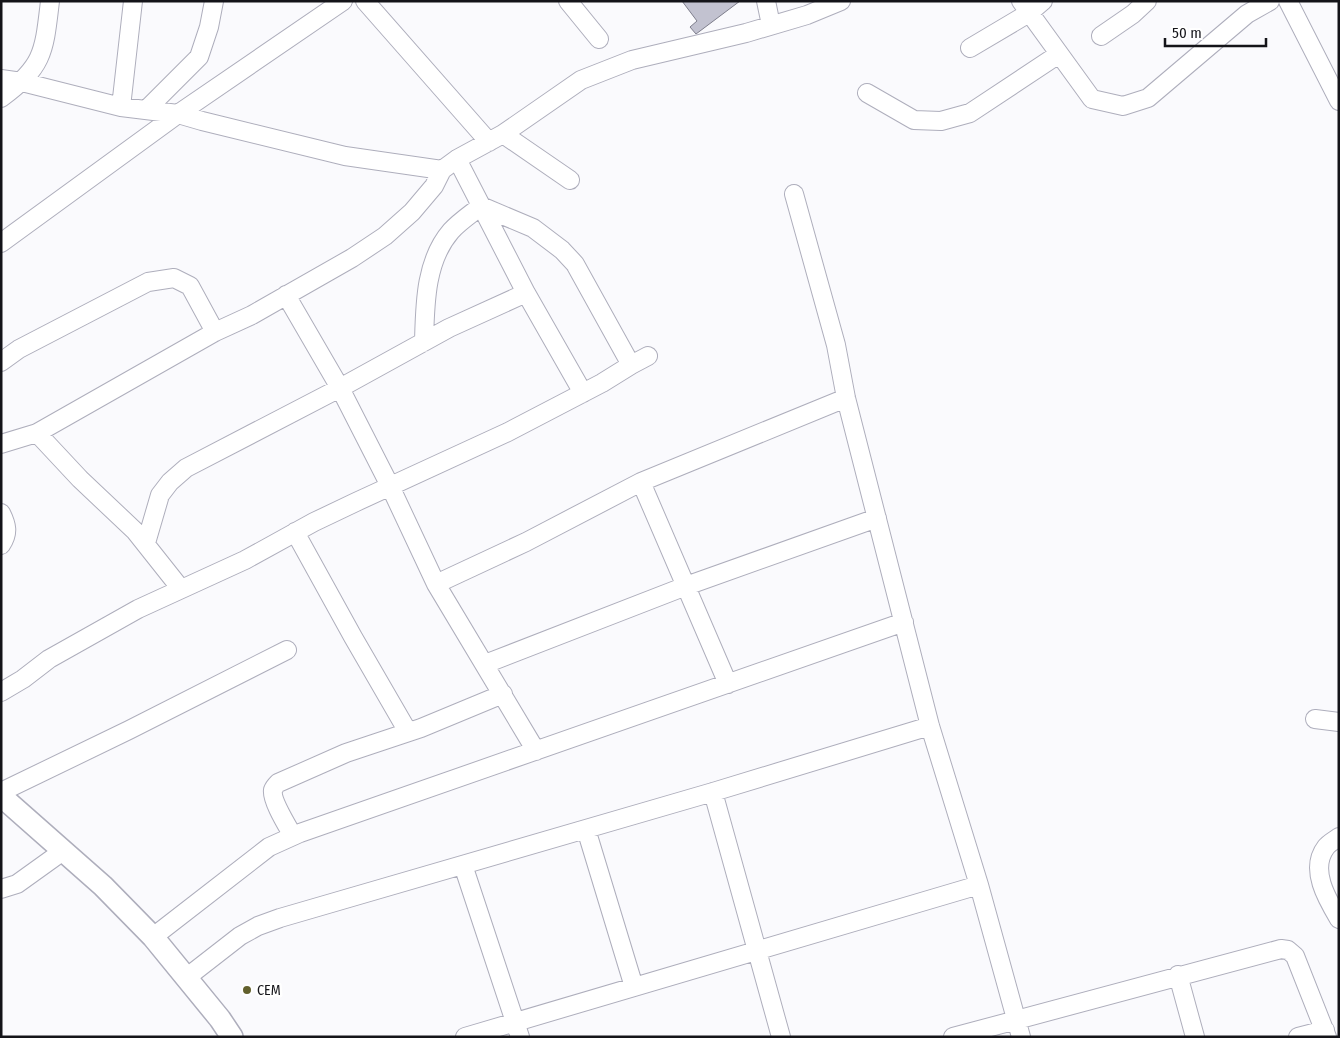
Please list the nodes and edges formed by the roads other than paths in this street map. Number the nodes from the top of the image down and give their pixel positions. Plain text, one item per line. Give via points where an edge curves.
1 (50, 1) edge
2 (133, 1) edge
3 (214, 1) edge
4 (343, 1) edge
5 (365, 1) edge
6 (568, 1) edge
7 (766, 1) edge
8 (841, 1) edge
9 (1043, 1) edge
10 (1147, 1) edge
11 (1270, 1) edge
12 (1288, 1) edge
13 (1025, 7) edge
14 (771, 25) junction
15 (1101, 36) dead end
16 (599, 39) dead end
17 (970, 48) dead end
18 (1059, 54) junction
19 (1, 79) edge
20 (22, 82) junction
21 (867, 93) dead end
22 (1, 98) edge
23 (1339, 101) edge
24 (121, 106) junction
25 (146, 110) junction
26 (178, 114) junction
27 (496, 138) junction
28 (457, 159) junction
29 (442, 170) junction
30 (570, 180) dead end
31 (794, 194) dead end
32 (481, 206) junction
33 (1, 243) edge
34 (526, 293) junction
35 (286, 295) junction
36 (215, 332) junction
37 (424, 342) junction
38 (648, 356) dead end
39 (1, 362) edge
40 (631, 365) junction
41 (340, 388) junction
42 (583, 393) junction
43 (846, 398) junction
44 (37, 433) junction
45 (1, 444) edge
46 (641, 482) junction
47 (390, 486) junction
48 (1, 513) edge
49 (877, 518) junction
50 (294, 532) junction
51 (146, 543) junction
52 (1, 545) edge
53 (436, 584) junction
54 (686, 586) junction
55 (180, 589) junction
56 (904, 622) junction
57 (287, 650) dead end
58 (485, 664) junction
59 (728, 684) junction
60 (1, 693) edge
61 (503, 694) junction
62 (1315, 719) dead end
63 (1339, 722) edge
64 (930, 726) junction
65 (408, 732) junction
66 (536, 751) junction
67 (1, 792) edge
68 (713, 792) junction
69 (1, 796) edge
70 (586, 829) junction
71 (292, 836) junction
72 (1339, 837) edge
73 (63, 851) junction
74 (463, 865) junction
75 (979, 885) junction
76 (1, 889) edge
77 (1339, 919) edge
78 (153, 937) junction
79 (757, 951) junction
80 (1178, 975) junction
81 (186, 978) junction
82 (634, 987) junction
83 (1016, 1019) junction
84 (518, 1029) edge
85 (1326, 1034) edge
86 (232, 1037) edge
87 (464, 1037) edge
88 (780, 1037) edge
89 (953, 1037) edge
90 (1022, 1037) edge
91 (1196, 1037) edge
92 (1298, 1037) edge

1 - 20 street via 44,44 37,63
2 - 24 street
3 - 25 street via 199,57
4 - 26 street
5 - 27 street
6 - 16 street
7 - 14 street
8 - 14 street
9 - 13 street
10 - 15 street
11 - 18 street via 1247,14 1148,98 1123,106 1092,99
12 - 23 street
13 - 17 street
13 - 18 street
14 - 27 street via 632,60 581,80
18 - 21 street via 970,113 941,121 914,120
19 - 20 street
20 - 22 street
20 - 24 street
24 - 25 street
25 - 26 street
26 - 29 street via 345,156
26 - 33 street
27 - 28 street
27 - 30 street
28 - 29 street
28 - 32 street
29 - 35 street via 434,186 412,212 385,236
31 - 43 street via 836,346
32 - 34 street
32 - 37 street via 451,232 434,260 426,298
32 - 40 street via 533,228 569,257
34 - 37 street
34 - 42 street
35 - 36 street
35 - 41 street
36 - 39 street via 190,286 174,278 148,282 19,349
36 - 44 street
37 - 41 street
38 - 40 street
40 - 42 street
41 - 47 street
41 - 51 street via 186,468 160,495
42 - 47 street via 508,432
43 - 46 street
43 - 49 street
44 - 45 street
44 - 51 street via 80,480
46 - 53 street
46 - 54 street
47 - 50 street
47 - 53 street
48 - 52 street via 7,534
49 - 54 street
49 - 56 street
50 - 55 street via 245,560
50 - 65 street
51 - 55 street
53 - 58 street
54 - 58 street
54 - 59 street
55 - 60 street via 83,639
56 - 59 street
56 - 64 street
57 - 67 street
58 - 61 street
59 - 66 street
61 - 65 street
61 - 66 street
62 - 63 street
64 - 68 street
64 - 75 street
65 - 71 street via 346,753 278,783 273,792
66 - 71 street
68 - 70 street
68 - 79 street
69 - 73 main road
70 - 74 street
70 - 82 street
71 - 78 street via 269,847
72 - 77 street via 1326,847 1320,861 1321,884
73 - 76 street via 17,884
73 - 78 main road
74 - 81 street via 258,926
74 - 84 street
75 - 79 street
75 - 83 street
78 - 81 main road
79 - 82 street
79 - 88 street
80 - 83 street
80 - 85 street via 1266,951 1288,950 1295,956
80 - 91 street
81 - 86 main road
82 - 84 street
83 - 89 street
83 - 90 street
84 - 87 street
85 - 92 street

